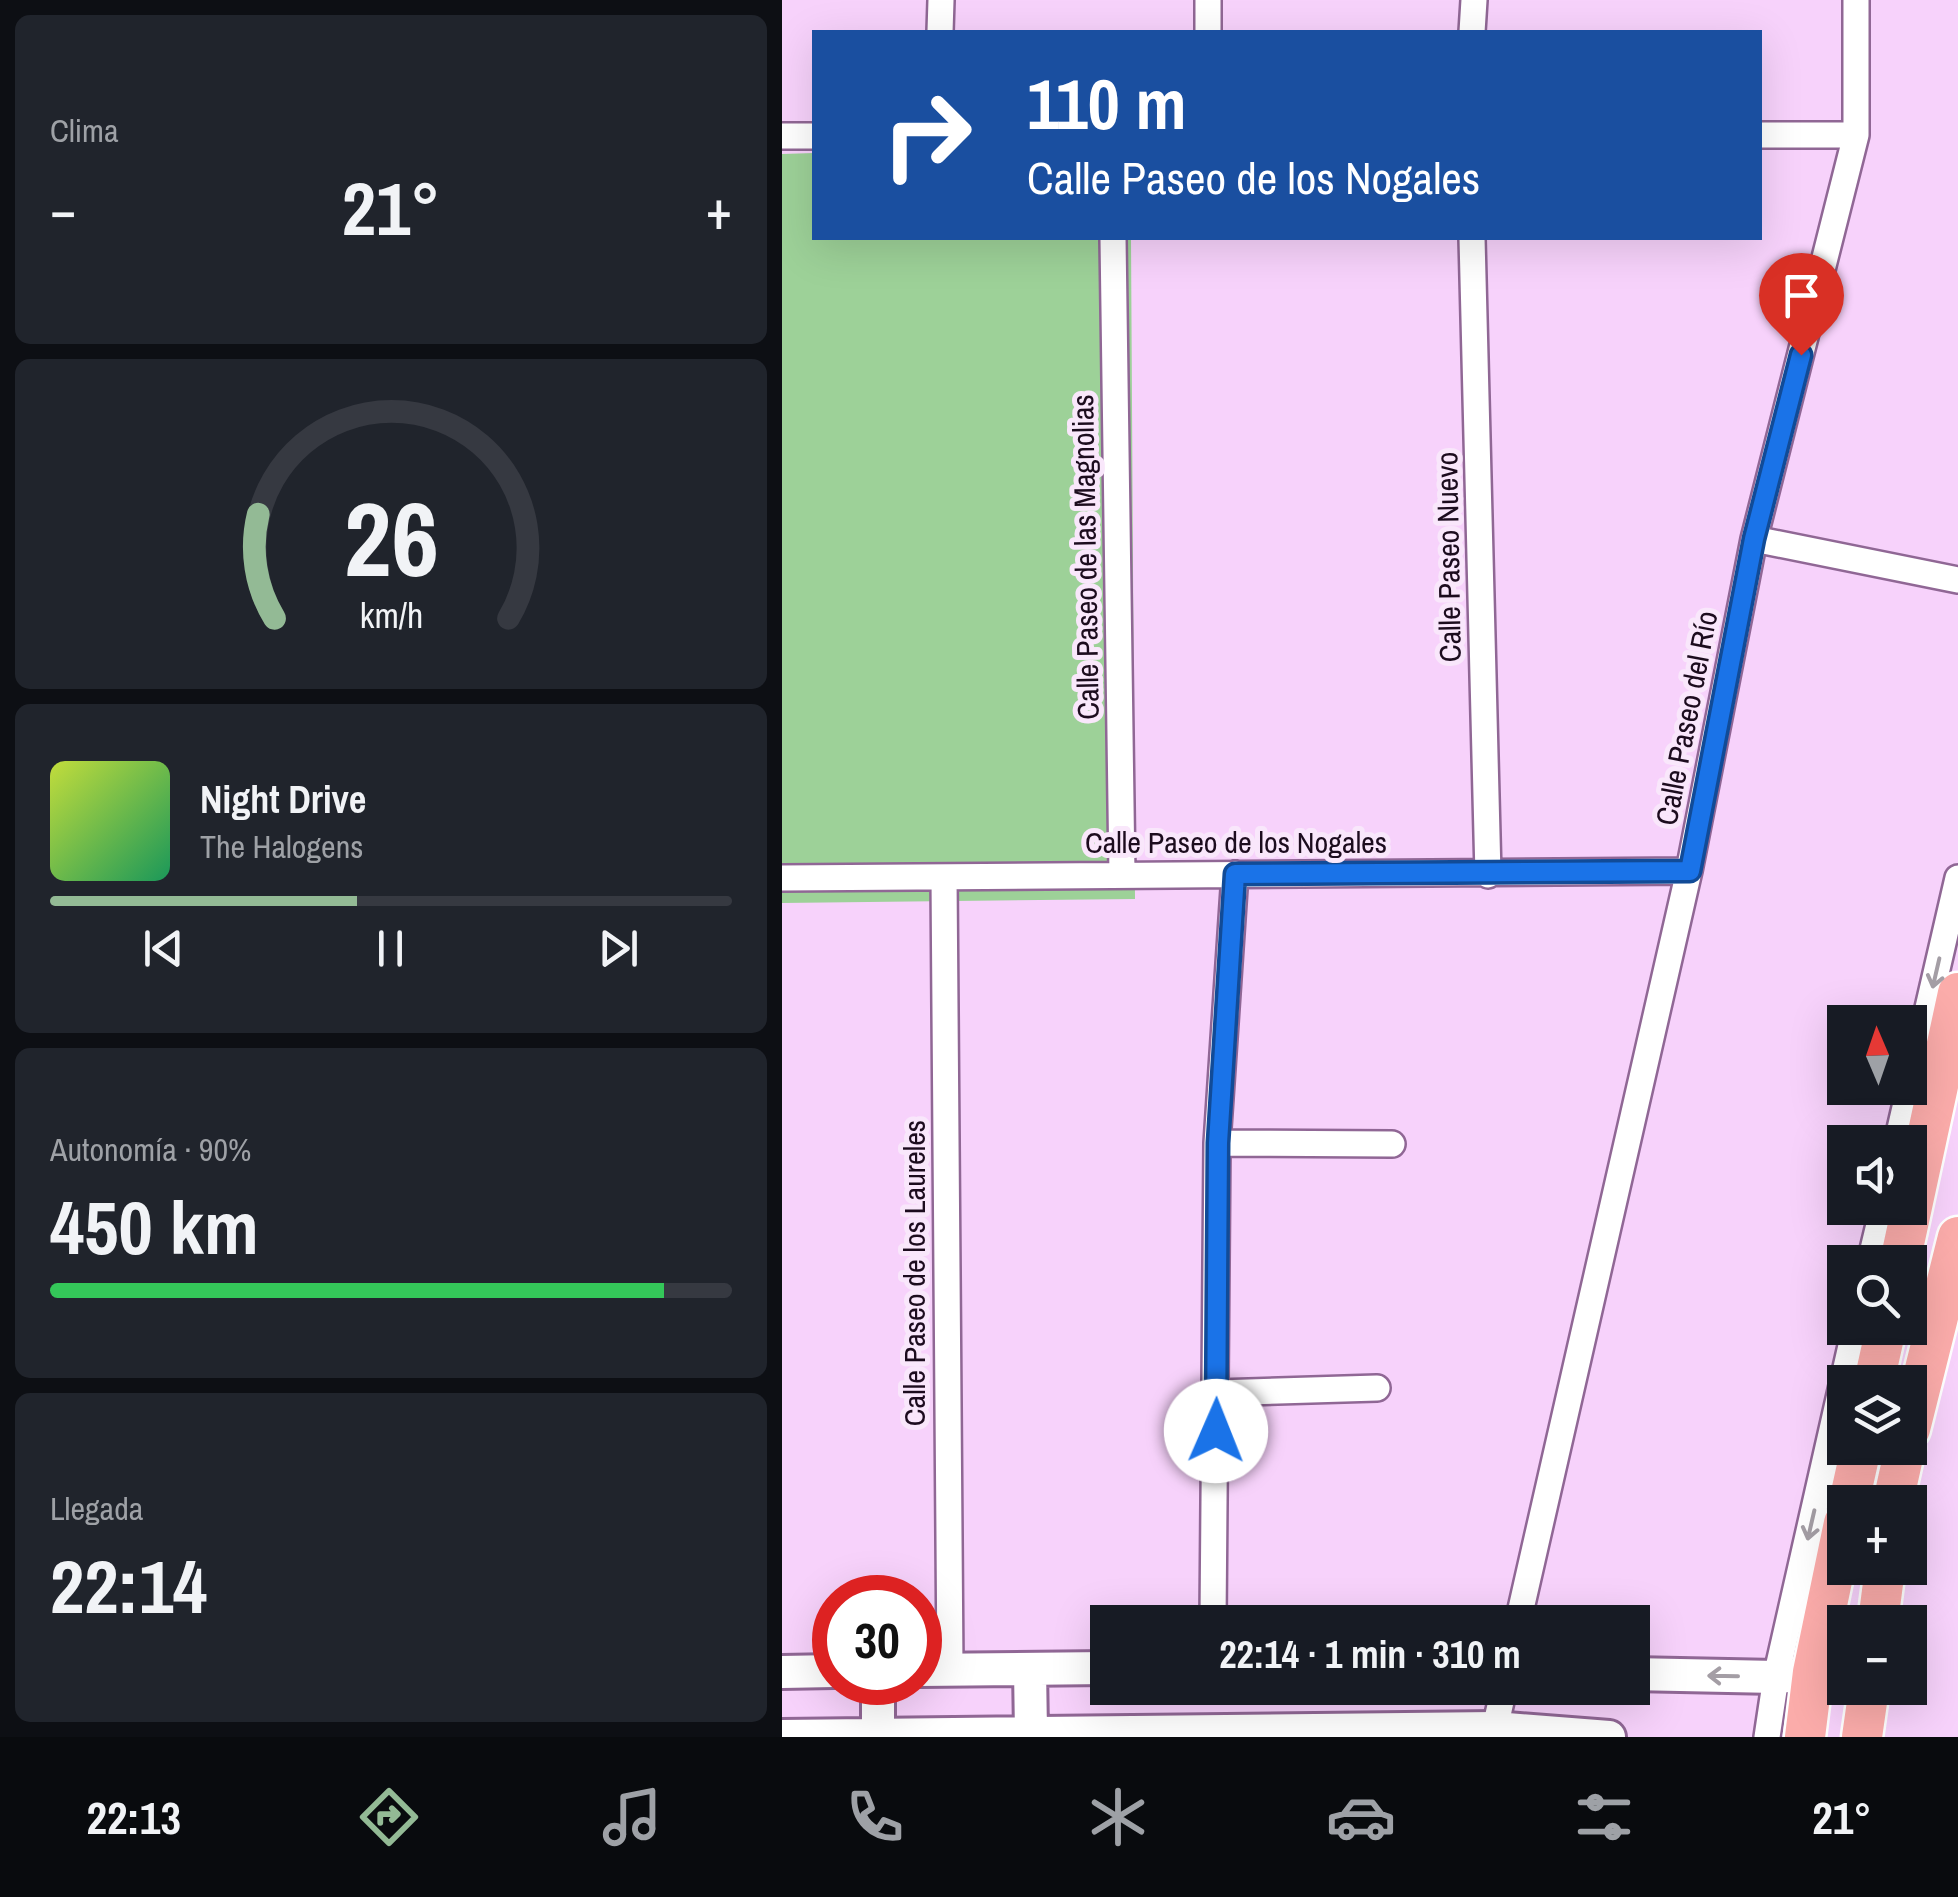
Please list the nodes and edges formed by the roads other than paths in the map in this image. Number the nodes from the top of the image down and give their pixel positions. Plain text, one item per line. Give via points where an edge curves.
1 (940, 0) edge
2 (1208, 0) edge
3 (1474, 0) edge
4 (1856, 0) edge
5 (940, 30) edge
6 (1208, 30) edge
7 (1472, 30) edge
8 (1856, 135) junction
9 (782, 136) edge
10 (812, 136) edge
11 (1762, 136) edge
12 (1114, 240) edge
13 (1472, 240) edge
14 (1754, 539) junction
15 (1958, 580) edge
16 (1690, 871) junction
17 (1235, 874) junction
18 (1122, 875) junction
19 (1488, 875) junction
20 (944, 877) junction
21 (782, 878) edge
22 (1958, 878) edge
23 (1958, 993) edge
24 (1902, 1125) edge
25 (1218, 1143) junction
26 (1392, 1144) dead end
27 (1958, 1237) edge
28 (1904, 1245) edge
29 (1854, 1345) edge
30 (1926, 1365) edge
31 (1378, 1388) dead end
32 (1217, 1393) junction
33 (936, 1575) edge
34 (1830, 1585) edge
35 (1214, 1605) edge
36 (1522, 1605) edge
37 (1090, 1668) edge
38 (1030, 1669) junction
39 (942, 1670) edge
40 (812, 1671) edge
41 (782, 1672) edge
42 (1811, 1673) edge
43 (1650, 1674) edge
44 (878, 1705) edge
45 (1500, 1705) edge
46 (1867, 1705) edge
47 (1030, 1733) junction
48 (1494, 1733) edge
49 (1231, 1734) edge
50 (878, 1735) edge
51 (782, 1736) edge
52 (968, 1736) edge
53 (1609, 1737) edge
54 (1767, 1737) edge
55 (1806, 1737) edge
56 (1862, 1737) edge

1 - 5 street
2 - 6 street
3 - 7 street
4 - 8 street, Calle Paseo del Río
8 - 11 street
8 - 14 street, Calle Paseo del Río
9 - 10 street
12 - 18 street, Calle Paseo de las Magnolias
13 - 19 street, Calle Paseo Nuevo
14 - 15 street
14 - 16 street, Calle Paseo del Río
16 - 19 street, Calle Paseo de los Nogales
16 - 36 street, Calle Paseo del Río
17 - 18 street, Calle Paseo de los Nogales
17 - 19 street, Calle Paseo de los Nogales
17 - 25 street
18 - 20 street, Calle Paseo de los Nogales
20 - 21 street, Calle Paseo de los Nogales
20 - 33 street, Calle Paseo de los Laureles
22 -> 24 street
23 - 28 main road
25 - 26 street
25 - 32 street
27 - 30 main road
29 -> 42 street
31 - 32 street
32 - 35 street
34 - 42 main road
37 - 38 street
38 - 39 street
38 - 47 street
40 - 41 street
42 -> 43 street
42 - 54 street
42 - 55 main road
44 - 50 street
45 - 48 street
46 - 56 main road
47 - 49 street
47 - 52 street
48 - 49 street
48 - 53 street
50 - 51 street
50 - 52 street

